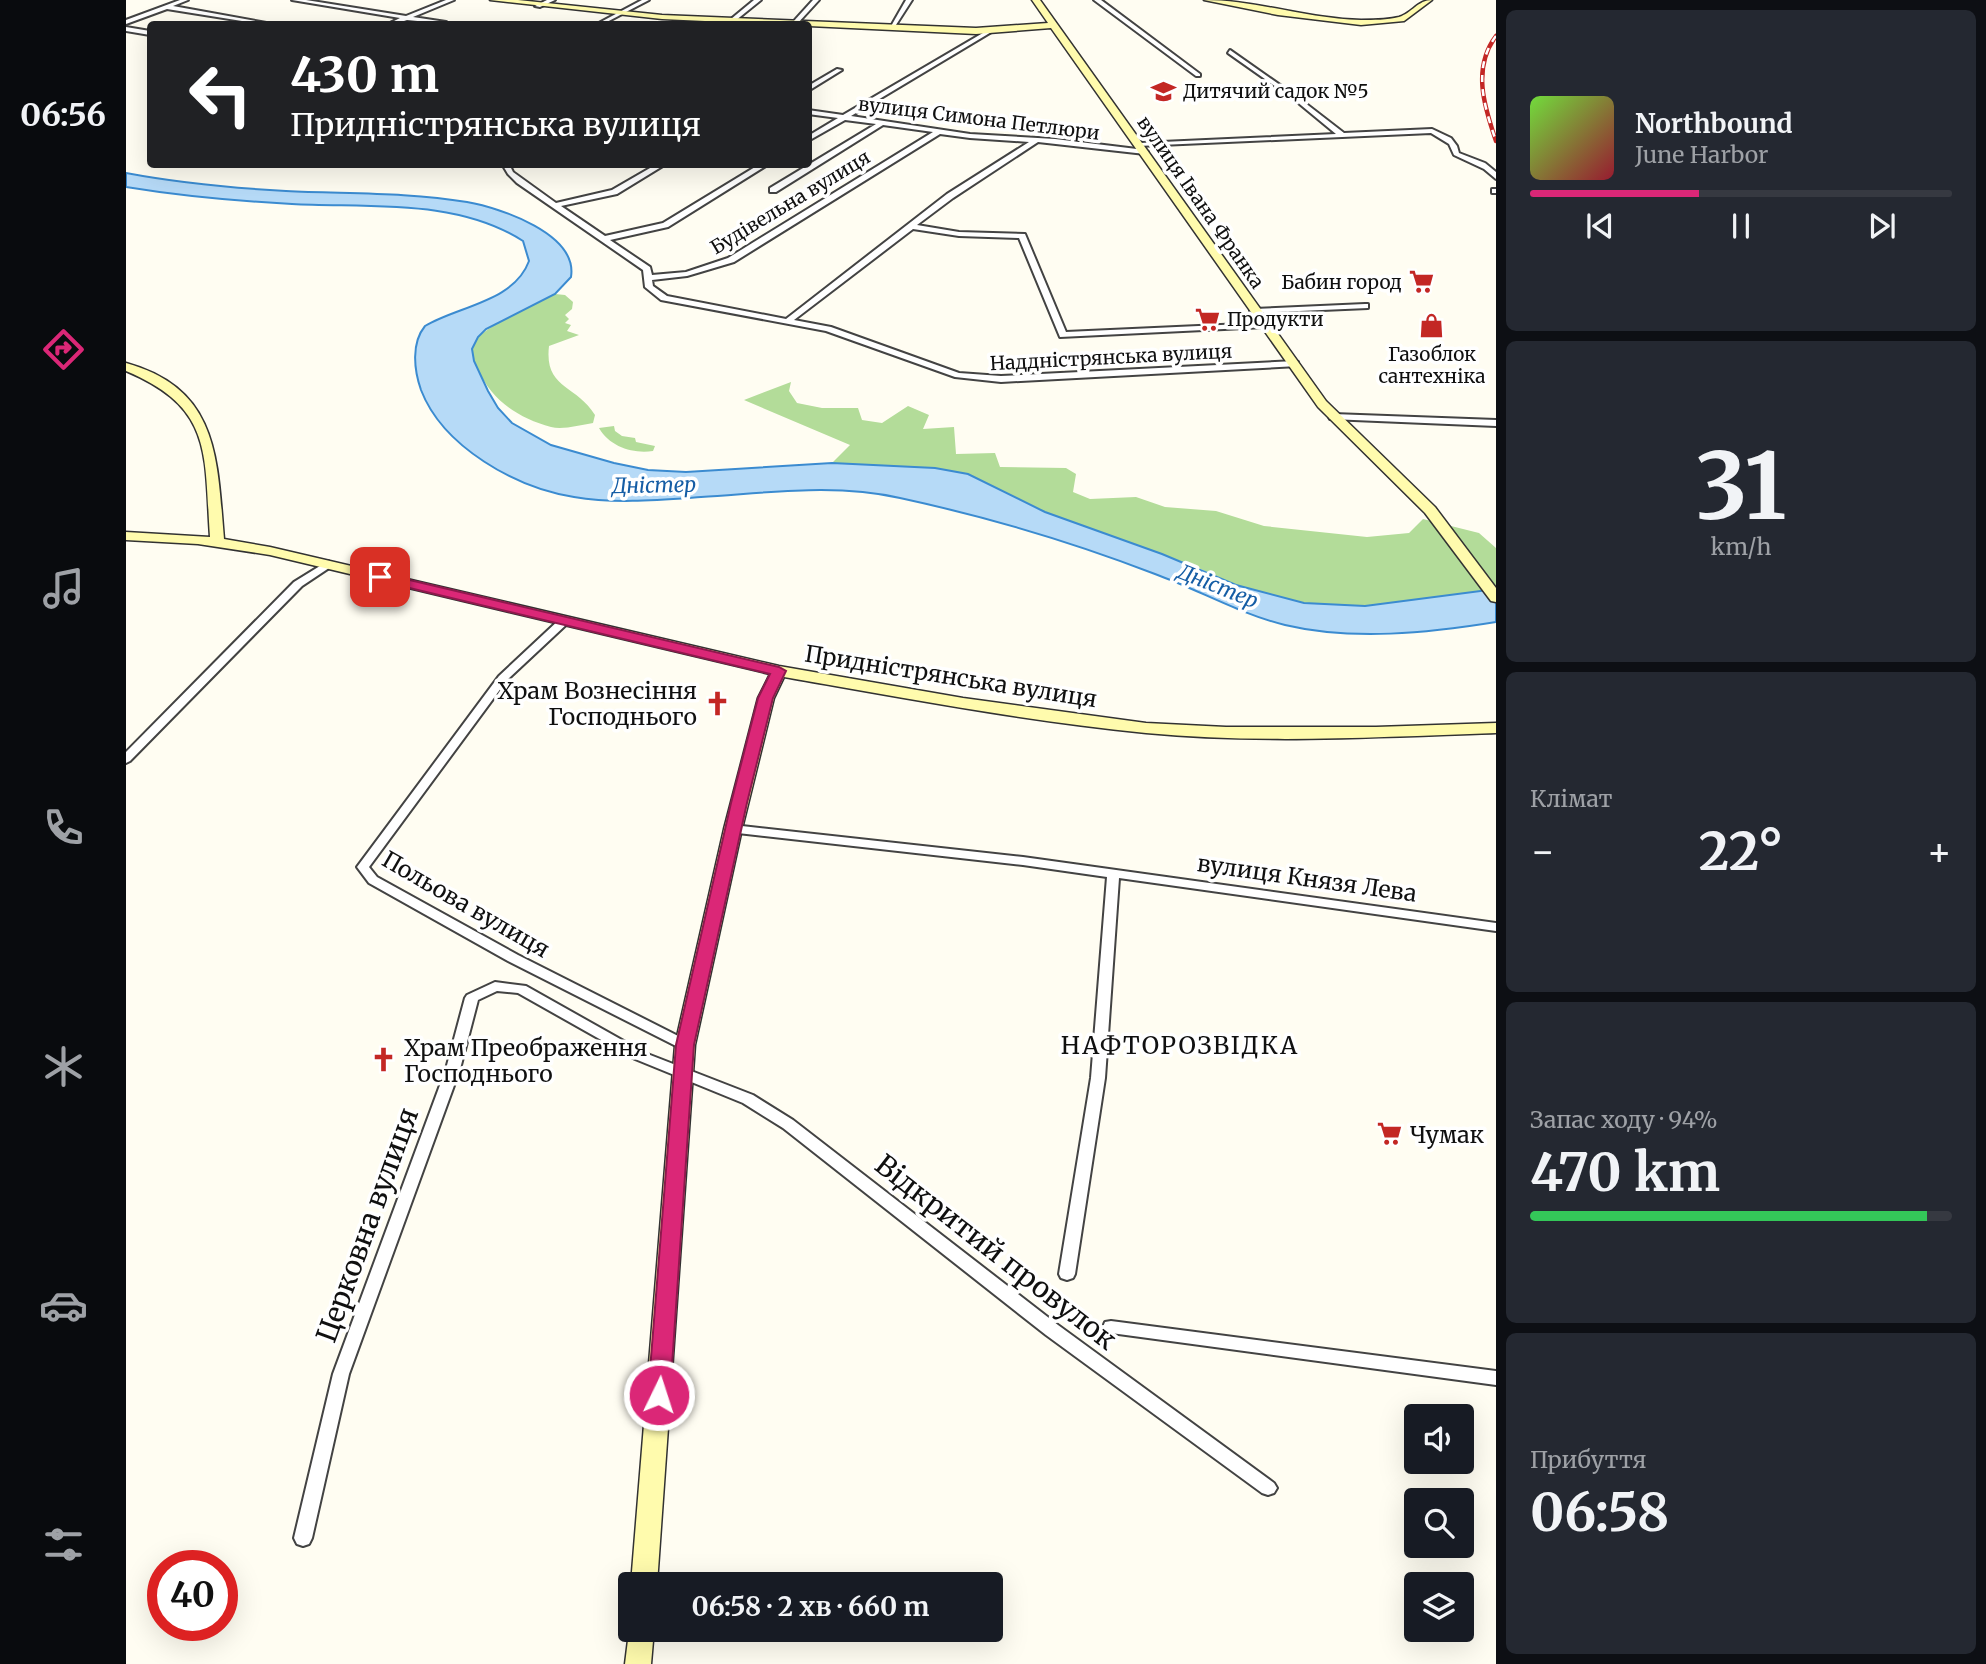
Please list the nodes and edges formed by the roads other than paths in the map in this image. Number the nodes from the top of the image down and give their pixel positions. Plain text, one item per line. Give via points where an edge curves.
1 (185, 0) edge
2 (295, 0) edge
3 (451, 0) edge
4 (494, 0) edge
5 (552, 0) edge
6 (646, 0) edge
7 (758, 0) edge
8 (816, 0) edge
9 (909, 0) edge
10 (1036, 0) edge
11 (1097, 0) edge
12 (1208, 0) edge
13 (1428, 0) edge
14 (309, 1) edge
15 (538, 6) junction
16 (166, 7) junction
17 (620, 14) junction
18 (406, 18) junction
19 (733, 20) junction
20 (251, 21) edge
21 (398, 21) edge
22 (426, 21) edge
23 (606, 21) edge
24 (755, 21) edge
25 (800, 21) edge
26 (126, 22) edge
27 (812, 24) edge
28 (1052, 25) junction
29 (892, 27) junction
30 (126, 29) edge
31 (990, 31) junction
32 (147, 32) edge
33 (1230, 52) dead end
34 (839, 71) dead end
35 (1198, 75) dead end
36 (812, 87) edge
37 (812, 113) edge
38 (844, 117) junction
39 (882, 123) junction
40 (939, 131) junction
41 (1342, 135) junction
42 (812, 137) edge
43 (1037, 140) junction
44 (1143, 148) junction
45 (812, 166) edge
46 (507, 168) edge
47 (656, 168) edge
48 (759, 168) edge
49 (809, 168) edge
50 (1496, 177) edge
51 (773, 190) dead end
52 (555, 205) junction
53 (911, 226) junction
54 (603, 239) junction
55 (649, 282) junction
56 (1365, 306) dead end
57 (1254, 311) junction
58 (788, 321) junction
59 (1265, 325) junction
60 (1295, 364) junction
61 (126, 367) edge
62 (1334, 417) junction
63 (1496, 423) edge
64 (126, 536) edge
65 (218, 541) junction
66 (328, 564) junction
67 (1496, 598) edge
68 (564, 621) junction
69 (779, 671) junction
70 (1496, 728) edge
71 (126, 759) edge
72 (733, 829) junction
73 (1113, 874) junction
74 (1496, 927) edge
75 (685, 1045) junction
76 (684, 1073) junction
77 (1067, 1274) dead end
78 (1111, 1327) dead end
79 (1496, 1378) edge
80 (1268, 1488) dead end
81 (303, 1538) dead end
82 (645, 1572) edge
83 (640, 1642) edge
84 (638, 1664) edge

1 - 16 street
2 - 14 street
3 - 18 street
4 - 15 main road
5 - 15 street
6 - 17 street
7 - 19 street
8 - 25 street
9 - 29 street
10 - 28 main road, вулиця Івана Франка
11 - 35 street
12 - 13 main road via 1377,23 1405,18
14 - 18 street
15 - 17 main road
16 - 20 street
16 - 26 street
17 - 19 main road
17 - 23 street
18 - 21 street
18 - 22 street
19 - 24 main road
27 - 29 main road
28 - 31 main road
28 - 44 main road, вулиця Івана Франка
29 - 31 main road
30 - 32 street
31 - 38 street
33 - 41 street
34 - 36 street
37 - 38 street, вулиця Симона Петлюри
38 - 39 street, вулиця Симона Петлюри
38 - 42 street
39 - 40 street, вулиця Симона Петлюри
39 - 45 street
40 - 43 street, вулиця Симона Петлюри
40 - 55 street, Будівельна вулиця via 731,260
41 - 44 street, вулиця Симона Петлюри
41 - 50 street, вулиця Симона Петлюри via 1432,131 1452,142 1461,158 1488,166
43 - 44 street, вулиця Симона Петлюри
43 - 53 street
44 - 57 main road, вулиця Івана Франка
46 - 52 street, Наддністрянська вулиця
47 - 52 street via 614,192
48 - 54 street via 665,225
49 - 51 street
52 - 54 street, Наддністрянська вулиця
53 - 58 street
53 - 59 street via 959,234 1022,236 1063,335
54 - 55 street, Наддністрянська вулиця via 647,269
55 - 58 street, Наддністрянська вулиця via 664,298 678,302
56 - 57 street
57 - 59 main road, вулиця Івана Франка
58 - 60 street, Наддністрянська вулиця via 850,335 970,378
59 - 60 main road, вулиця Івана Франка
60 - 62 main road, вулиця Івана Франка
61 - 65 main road via 172,388 196,411 207,435
62 - 63 street
62 - 67 main road, вулиця Івана Франка via 1430,510
64 - 65 main road, Придністрянська вулиця
65 - 66 main road, Придністрянська вулиця
66 - 68 main road, Придністрянська вулиця
66 - 71 street via 298,584
68 - 69 main road, Придністрянська вулиця
68 - 75 street, Польова вулиця via 503,678 363,867 373,880 513,958
69 - 70 main road, Придністрянська вулиця via 962,703 1146,728 1376,732
69 - 72 main road via 766,698
72 - 73 street, вулиця Князя Лева
72 - 75 main road
73 - 74 street, вулиця Князя Лева
73 - 77 street via 1098,1078
75 - 76 main road
76 - 80 street, Відкритий провулок via 748,1099 788,1124 1052,1330
76 - 81 street, Церковна вулиця via 640,1056 521,989 495,986 472,998 453,1069 341,1374
76 - 82 main road
78 - 79 street
83 - 84 main road

